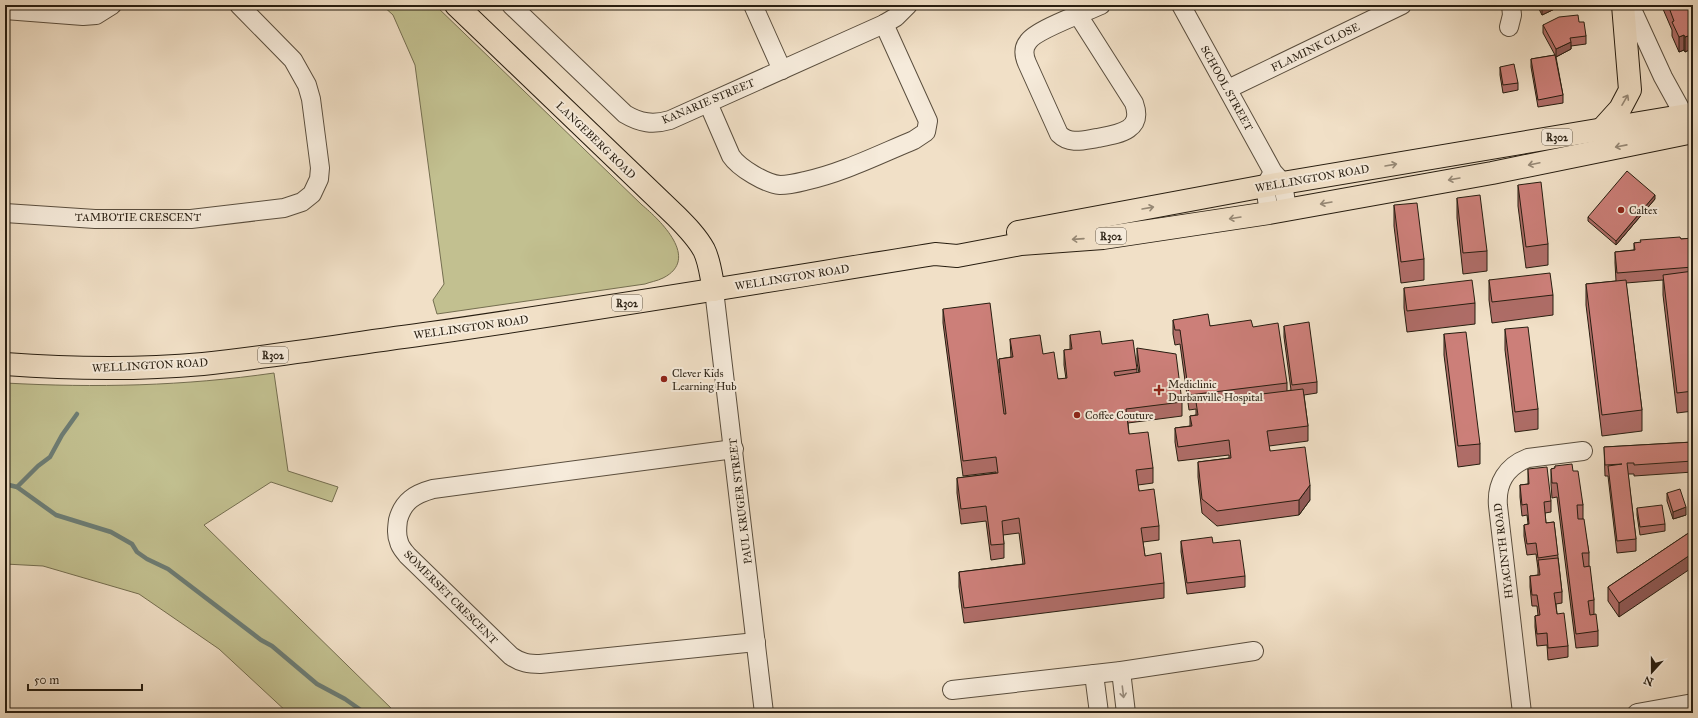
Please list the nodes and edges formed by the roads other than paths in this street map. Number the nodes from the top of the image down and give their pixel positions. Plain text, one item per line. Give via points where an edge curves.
1 (112, 5) edge
2 (238, 5) edge
3 (456, 5) edge
4 (511, 5) edge
5 (753, 5) edge
6 (908, 5) edge
7 (1101, 5) edge
8 (1181, 5) edge
9 (1511, 5) edge
10 (1623, 5) edge
11 (1630, 5) edge
12 (1397, 6) edge
13 (5, 10) edge
14 (1078, 15) junction
15 (884, 24) junction
16 (1509, 27) dead end
17 (782, 70) junction
18 (1228, 89) junction
19 (708, 103) junction
20 (1690, 123) edge
21 (1601, 130) junction
22 (1274, 180) junction
23 (1278, 211) junction
24 (5, 213) edge
25 (935, 254) junction
26 (714, 290) junction
27 (5, 364) edge
28 (734, 449) junction
29 (1583, 451) dead end
30 (756, 642) junction
31 (1254, 651) dead end
32 (1120, 671) junction
33 (1094, 674) junction
34 (952, 690) dead end
35 (1693, 703) edge
36 (764, 713) edge
37 (1100, 713) edge
38 (1126, 713) edge
39 (1522, 713) edge
40 (1637, 713) edge

1 - 13 street via 96,15 83,16
2 - 24 street, TAMBOTIE CRESCENT via 288,54 307,85 320,168 319,179 312,194 302,202 284,208 191,219 95,219
3 - 26 main road, LANGEBERG ROAD via 696,238 704,250
4 - 19 street, KANARIE STREET via 632,118 648,123 663,122
5 - 17 street
6 - 15 street, KANARIE STREET
7 - 14 street
8 - 18 street, SCHOOL STREET
9 - 16 street
21 -> 10 main road via 1620,109 1630,90
11 - 20 street via 1663,77
12 - 18 street, FLAMINK CLOSE
14 - 14 street via 1032,37 1024,53 1059,134 1073,142 1123,132 1132,125 1136,114 1134,103
15 - 17 street, KANARIE STREET
15 - 19 street via 928,121 926,132 914,140 826,176 779,185 735,162
17 - 19 street, KANARIE STREET
18 - 22 street, SCHOOL STREET
20 - 21 main road, WELLINGTON ROAD / R302
20 -> 23 main road, WELLINGTON ROAD / R302 via 1492,172
22 -> 21 main road, WELLINGTON ROAD / R302
22 - 23 street, SCHOOL STREET
25 -> 22 main road, WELLINGTON ROAD / R302 via 953,243
23 -> 25 main road, WELLINGTON ROAD / R302 via 1103,238 1021,244 957,256
25 - 26 main road, WELLINGTON ROAD / R302
26 - 27 main road, WELLINGTON ROAD / R302 via 202,364 90,368
26 - 28 street, PAUL KRUGER STREET
28 - 30 street, PAUL KRUGER STREET
28 - 30 street, SOMERSET CRESCENT via 433,489 420,493 404,506 398,521 397,536 407,555 511,656 528,664
29 - 39 street, HYACINTH ROAD via 1520,461 1505,474 1498,491
30 - 36 street, PAUL KRUGER STREET
31 - 32 street
32 - 33 street
32 -> 38 street
33 - 34 street
33 - 37 street
35 - 40 street

